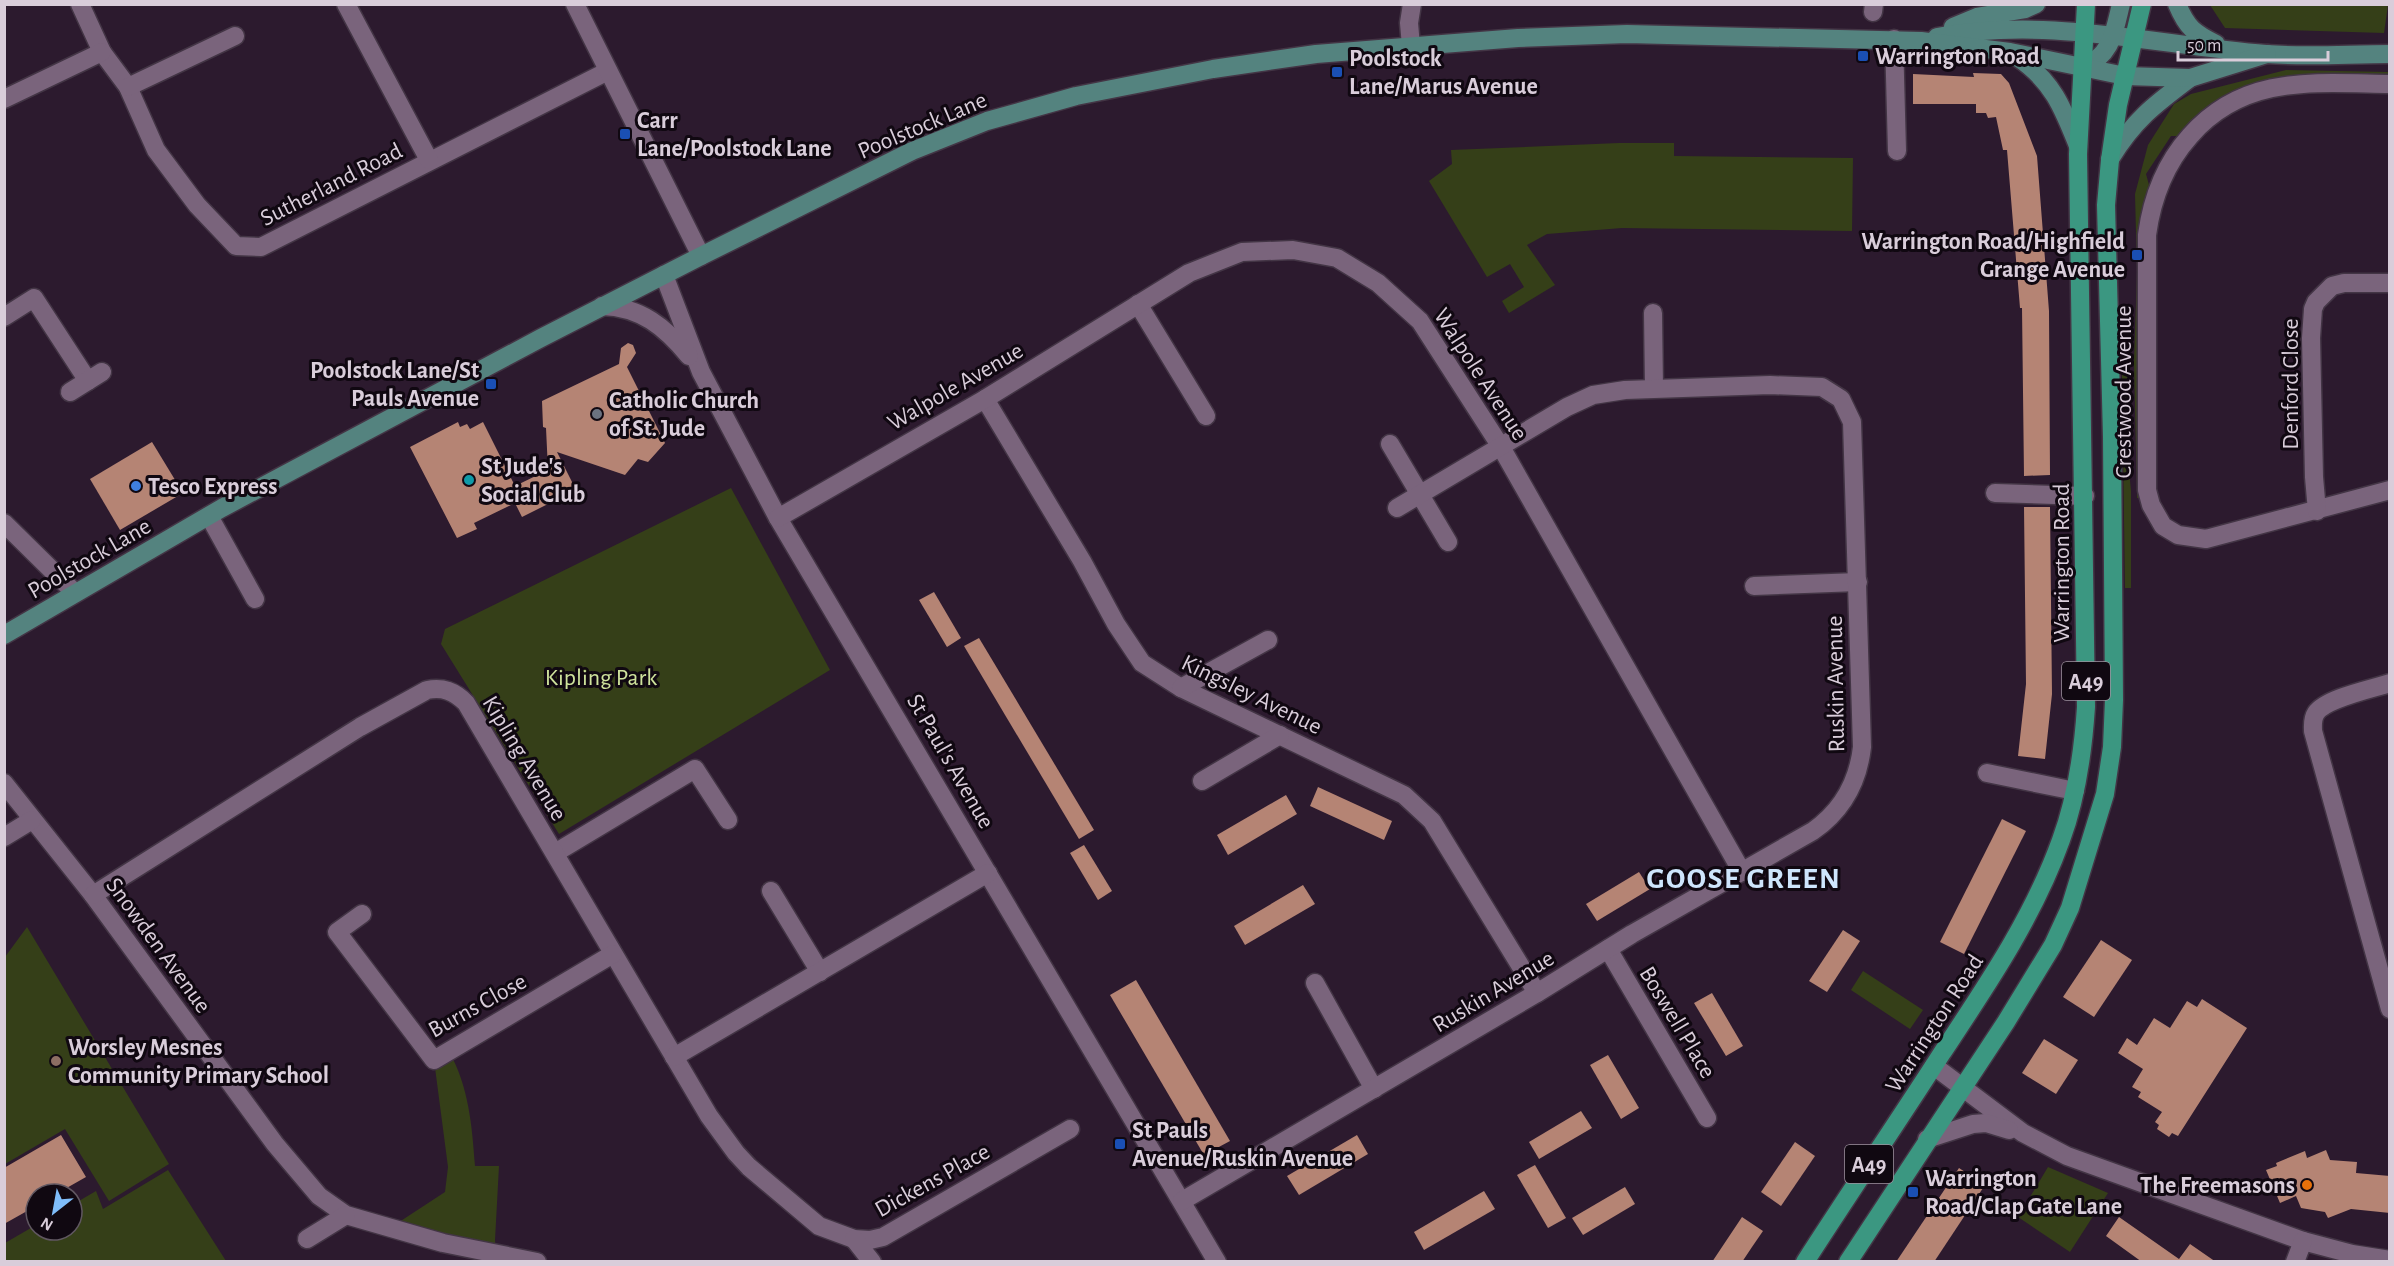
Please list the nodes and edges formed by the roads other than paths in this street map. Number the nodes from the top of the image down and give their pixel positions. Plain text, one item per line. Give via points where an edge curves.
1 (80, 4) edge
2 (346, 4) edge
3 (575, 4) edge
4 (1412, 4) edge
5 (2036, 4) edge
6 (2086, 4) edge
7 (2121, 4) edge
8 (2142, 4) edge
9 (2177, 4) edge
10 (2083, 33) junction
11 (235, 36) dead end
12 (2113, 36) junction
13 (2135, 38) junction
14 (1893, 39) junction
15 (1921, 40) junction
16 (1411, 46) junction
17 (2228, 49) junction
18 (102, 52) junction
19 (2010, 52) junction
20 (2267, 54) junction
21 (2390, 54) edge
22 (2082, 68) junction
23 (608, 71) junction
24 (2125, 76) junction
25 (2190, 78) junction
26 (2390, 84) edge
27 (128, 87) junction
28 (4, 99) edge
29 (2078, 146) junction
30 (1897, 151) dead end
31 (429, 160) junction
32 (2110, 160) junction
33 (700, 256) junction
34 (664, 275) junction
35 (2390, 283) edge
36 (1138, 304) junction
37 (602, 306) junction
38 (1653, 313) dead end
39 (4, 317) edge
40 (701, 372) junction
41 (1654, 388) junction
42 (70, 392) dead end
43 (985, 399) junction
44 (1206, 416) dead end
45 (1390, 444) dead end
46 (1501, 447) junction
47 (1995, 493) dead end
48 (1420, 495) junction
49 (2085, 496) junction
50 (2388, 496) edge
51 (1397, 508) dead end
52 (2317, 511) junction
53 (209, 516) junction
54 (778, 518) junction
55 (4, 523) edge
56 (1448, 542) dead end
57 (1858, 582) junction
58 (1754, 586) dead end
59 (75, 593) junction
60 (255, 598) dead end
61 (4, 635) edge
62 (1268, 640) dead end
63 (2390, 683) edge
64 (1181, 688) junction
65 (1280, 735) junction
66 (1987, 773) dead end
67 (1202, 781) dead end
68 (4, 783) edge
69 (2075, 791) junction
70 (32, 820) junction
71 (728, 820) dead end
72 (4, 837) edge
73 (555, 854) junction
74 (1742, 872) junction
75 (988, 873) junction
76 (771, 891) dead end
77 (93, 895) junction
78 (362, 914) dead end
79 (1608, 949) junction
80 (613, 954) junction
81 (820, 972) junction
82 (1315, 983) dead end
83 (1538, 993) junction
84 (2390, 1009) edge
85 (674, 1057) junction
86 (1934, 1066) junction
87 (1961, 1088) junction
88 (1374, 1089) junction
89 (1707, 1118) dead end
90 (1070, 1128) dead end
91 (2023, 1134) junction
92 (1927, 1139) junction
93 (1182, 1202) junction
94 (346, 1215) junction
95 (307, 1239) dead end
96 (854, 1239) junction
97 (2303, 1241) junction
98 (2390, 1260) edge
99 (537, 1262) edge
100 (872, 1262) edge
101 (1217, 1262) edge
102 (1805, 1262) edge
103 (1848, 1262) edge
104 (2295, 1262) edge

1 - 18 street, Sutherland Road
2 - 31 street
3 - 23 street
4 - 16 street
5 - 15 main road via 1977,17
6 - 10 highway, Warrington Road / A49
7 - 12 main road
8 - 13 highway, A49
9 - 17 main road via 2192,31
10 - 12 main road, Poolstock Lane
10 - 15 main road, Poolstock Lane via 2026,28 1975,30
10 - 22 highway, Warrington Road / A49
11 - 27 street
12 - 13 main road, Poolstock Lane
12 - 22 main road via 2095,62
13 - 17 main road, Poolstock Lane
13 - 24 highway, A49
14 - 15 main road, Poolstock Lane
14 - 16 main road, Poolstock Lane via 1628,34
14 - 30 street
15 - 19 main road, Poolstock Lane
16 - 33 main road, Poolstock Lane via 1316,54 1213,69 1076,96 987,121 912,152
17 - 20 main road, Poolstock Lane
18 - 27 street, Sutherland Road
18 - 28 street
19 - 22 main road, Poolstock Lane
19 - 29 main road via 2053,90
20 - 21 main road
20 - 25 main road
22 - 24 main road, Poolstock Lane
22 - 29 highway, Warrington Road / A49
23 - 31 street, Sutherland Road
23 - 33 street
24 - 25 main road, Poolstock Lane
24 - 32 highway, A49
25 - 32 main road via 2138,120
26 - 52 street, Crestwood Avenue via 2310,83 2279,87 2218,108 2185,141 2162,177 2150,213 2147,490 2156,517 2178,535 2206,539
27 - 31 street, Sutherland Road via 156,150 197,205 236,246 261,247
29 - 49 highway, Warrington Road / A49
32 - 87 highway, A49 via 2106,204 2114,700 2105,794 2070,908 2053,945
33 - 34 main road, Poolstock Lane
34 - 37 main road, Poolstock Lane
34 - 40 street, St Paul's Avenue
35 - 52 street, Denford Close via 2332,286 2313,309 2313,466
36 - 43 street, Walpole Avenue
36 - 44 street
36 - 46 street, Walpole Avenue via 1189,273 1242,252 1293,250 1337,258 1378,284 1420,321
37 - 40 street via 645,315 664,328
37 - 53 main road, Poolstock Lane
38 - 41 street
39 - 42 street via 34,298 95,377
40 - 54 street, St Paul's Avenue
41 - 46 street, Ruskin Avenue via 1584,398
41 - 57 street, Ruskin Avenue via 1822,387 1841,399 1852,422
43 - 54 street, Walpole Avenue
43 - 64 street, Kingsley Avenue via 1142,663
45 - 48 street
46 - 48 street, Ruskin Avenue
46 - 74 street, Walpole Avenue
47 - 49 street
48 - 51 street, Ruskin Avenue
48 - 56 street
49 - 69 highway, Warrington Road / A49 via 2086,707
50 - 52 street, Crestwood Avenue
53 - 59 main road, Poolstock Lane
53 - 60 street
54 - 75 street, St Paul's Avenue
55 - 59 street
57 - 58 street
57 - 74 street, Ruskin Avenue via 1862,747 1858,773 1844,801 1823,824
59 - 61 main road, Poolstock Lane
62 - 64 street
63 - 84 street via 2326,704 2312,721
64 - 65 street, Kingsley Avenue
65 - 67 street
65 - 83 street, Kingsley Avenue via 1404,795 1432,821
66 - 69 street
68 - 70 street, Snowden Avenue
69 - 86 highway, Warrington Road / A49 via 2062,839 2037,897 2006,956
70 - 72 street
70 - 77 street, Snowden Avenue
71 - 73 street via 695,769
73 - 77 street, Kipling Avenue via 466,703 458,695 439,688 427,690 360,727
73 - 80 street, Kipling Avenue
74 - 79 street, Ruskin Avenue
75 - 81 street
75 - 93 street, St Paul's Avenue
76 - 81 street
77 - 94 street, Snowden Avenue via 294,1168 319,1196
78 - 80 street, Burns Close via 337,932 434,1060
79 - 83 street, Ruskin Avenue
79 - 89 street, Boswell Place
80 - 85 street, Kipling Avenue
81 - 85 street
82 - 88 street
83 - 88 street, Ruskin Avenue
85 - 96 street, Dickens Place via 709,1116 749,1167 819,1226
86 - 87 street
86 - 102 highway, Warrington Road / A49
87 - 91 street
87 - 92 highway, A49
88 - 93 street, Ruskin Avenue
90 - 96 street, Dickens Place via 883,1236
91 - 92 street via 1986,1123
91 - 97 street via 2067,1156
92 - 103 highway, A49
93 - 101 street, St Paul's Avenue
94 - 95 street
94 - 99 street, Snowden Avenue via 443,1243
96 - 100 street
97 - 98 street
97 - 104 street

